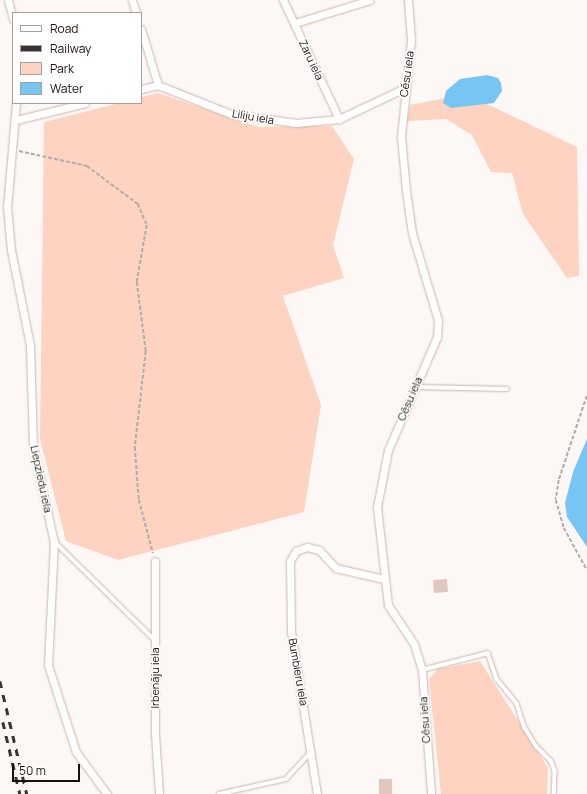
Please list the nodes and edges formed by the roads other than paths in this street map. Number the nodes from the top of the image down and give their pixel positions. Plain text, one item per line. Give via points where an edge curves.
1 (8, 0) edge
2 (132, 0) edge
3 (284, 0) edge
4 (370, 0) edge
5 (408, 0) edge
6 (136, 12) edge
7 (12, 15) edge
8 (295, 23) junction
9 (142, 32) edge
10 (158, 85) junction
11 (405, 88) junction
12 (142, 89) edge
13 (16, 104) edge
14 (81, 104) edge
15 (339, 119) junction
16 (16, 120) junction
17 (416, 387) junction
18 (507, 389) dead end
19 (54, 542) junction
20 (155, 561) road end
21 (384, 579) junction
22 (155, 640) junction
23 (422, 670) junction
24 (310, 753) junction
25 (107, 794) edge
26 (159, 794) edge
27 (219, 794) edge
28 (317, 794) edge
29 (430, 794) edge
30 (554, 794) edge

1 - 7 street
2 - 6 street
3 - 8 street, Zaru iela
4 - 8 street
5 - 11 street, Cēsu iela via 412,40
8 - 15 street, Zaru iela
9 - 10 street
10 - 12 street
10 - 15 street, Liliju iela via 231,114 296,124
11 - 15 street, Liliju iela
11 - 17 street, Cēsu iela via 401,136 406,191 412,233 438,320 437,337
13 - 16 street, Liepziedu iela
14 - 16 street
16 - 19 street, Liepziedu iela via 7,207 11,250 30,345 33,446
17 - 18 lane
17 - 21 street, Cēsu iela via 388,450 377,507
19 - 22 lane
19 - 25 street, Liepziedu iela via 48,665 76,752
20 - 22 street, Irbenāju iela
21 - 23 street, Cēsu iela via 388,604 414,644
21 - 24 street, Bumbieru iela via 336,568 319,550 307,547 296,551 290,561 291,632
22 - 26 street, Irbenāju iela via 155,735
23 - 29 street, Cēsu iela
23 - 30 lane via 488,653 498,679 517,704 525,728 536,747 551,761 555,771
24 - 27 lane via 286,779
24 - 28 street, Bumbieru iela

